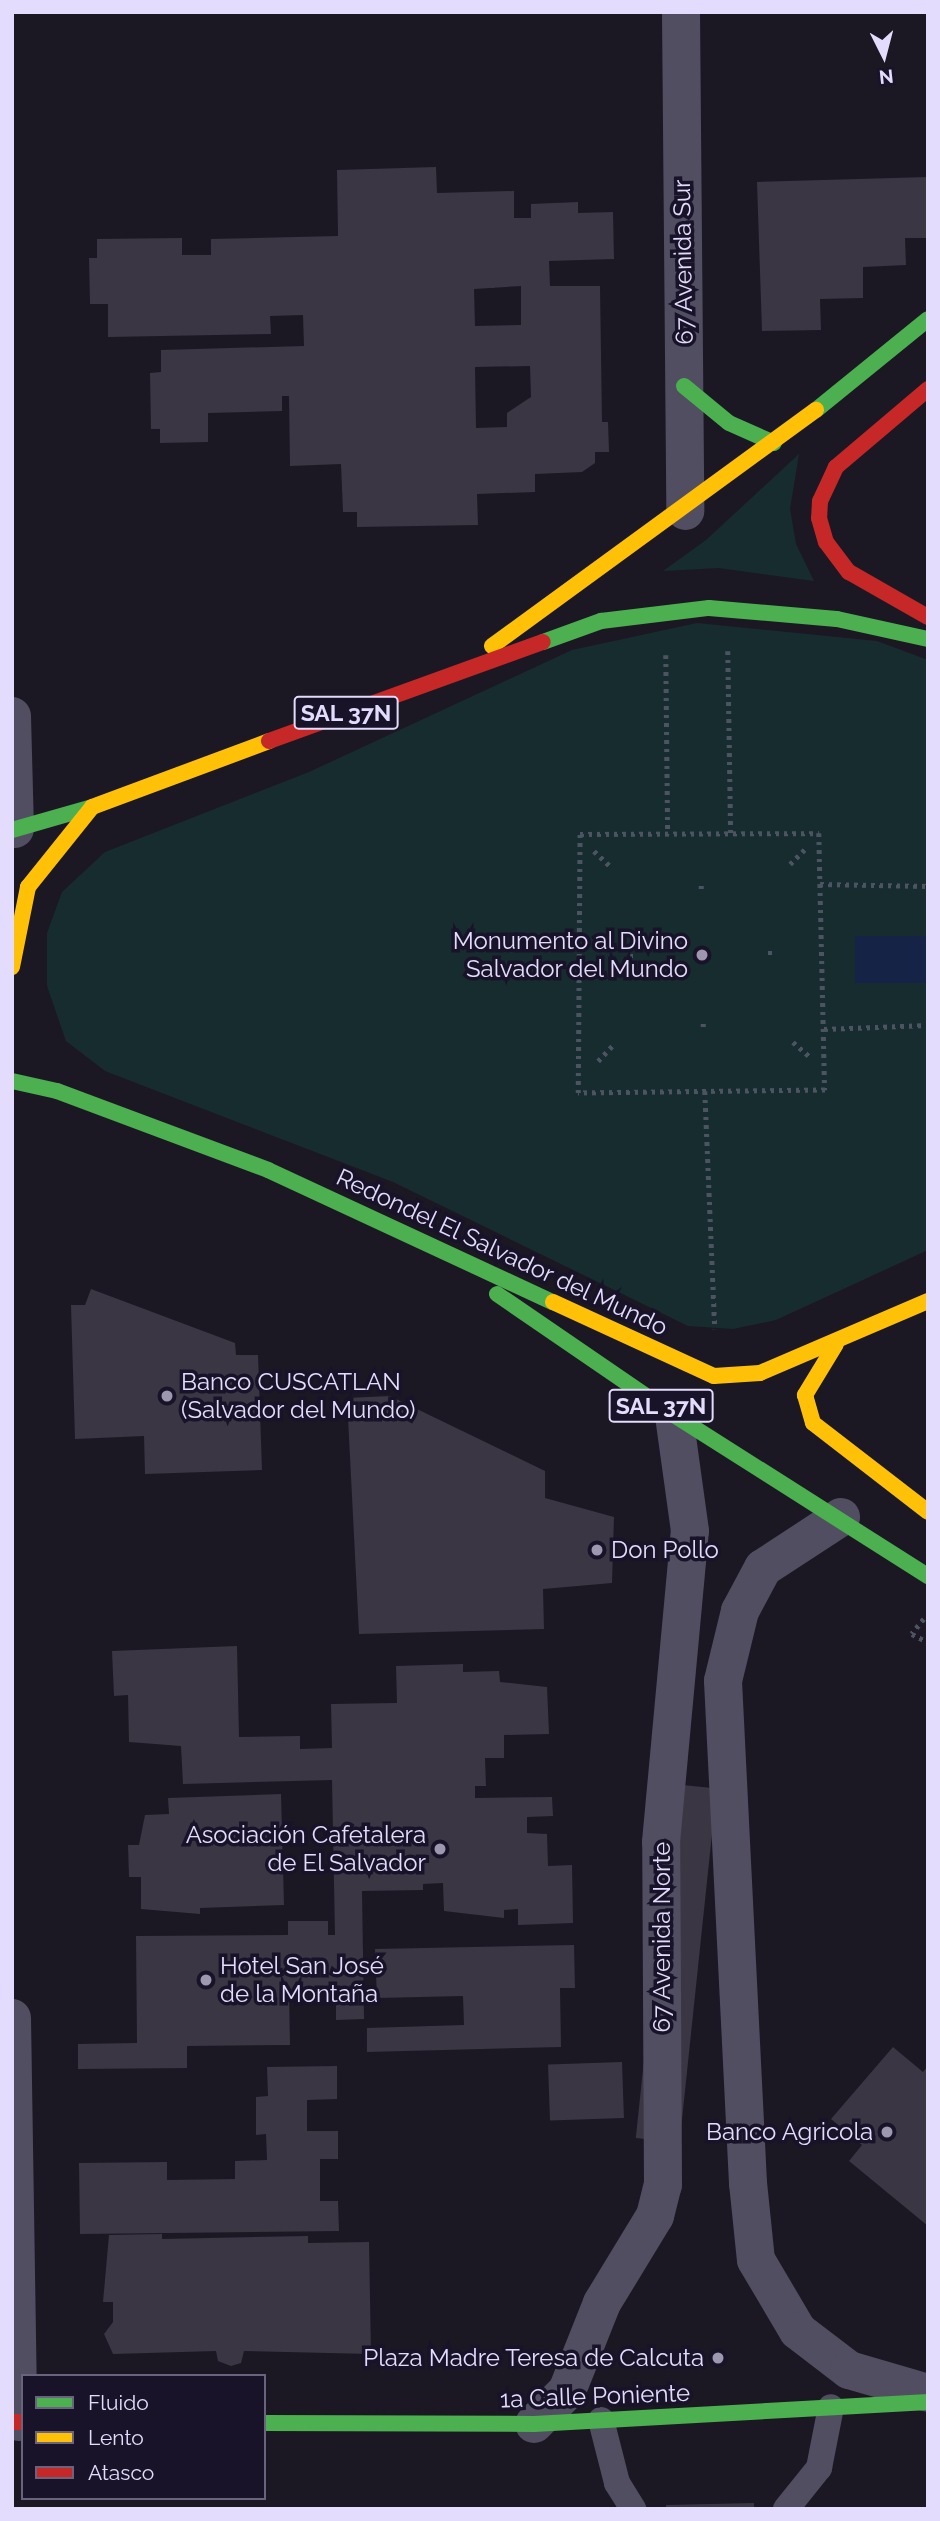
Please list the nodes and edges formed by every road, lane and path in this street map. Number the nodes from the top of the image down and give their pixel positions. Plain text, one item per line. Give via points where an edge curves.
1 (681, 12) edge
2 (928, 319) edge
3 (684, 386) junction
4 (928, 389) edge
5 (774, 443) junction
6 (685, 511) junction
7 (928, 617) edge
8 (728, 636) dead end
9 (928, 639) edge
10 (662, 647) dead end
11 (453, 674) junction
12 (12, 716) edge
13 (92, 807) junction
14 (14, 829) edge
15 (731, 833) junction
16 (668, 834) junction
17 (807, 847) dead end
18 (594, 851) dead end
19 (790, 864) dead end
20 (611, 867) dead end
21 (701, 882) dead end
22 (820, 884) junction
23 (928, 886) edge
24 (701, 889) dead end
25 (768, 953) dead end
26 (775, 953) dead end
27 (629, 956) dead end
28 (636, 956) dead end
29 (12, 967) edge
30 (703, 1020) dead end
31 (928, 1025) edge
32 (703, 1027) dead end
33 (824, 1029) junction
34 (793, 1042) dead end
35 (614, 1044) dead end
36 (810, 1057) dead end
37 (597, 1061) dead end
38 (12, 1081) edge
39 (705, 1091) junction
40 (400, 1228) junction
41 (928, 1301) edge
42 (715, 1330) dead end
43 (836, 1344) junction
44 (674, 1415) junction
45 (928, 1512) edge
46 (841, 1517) junction
47 (928, 1576) edge
48 (928, 1614) edge
49 (928, 1642) edge
50 (12, 2018) edge
51 (928, 2393) edge
52 (928, 2402) edge
53 (831, 2407) junction
54 (601, 2420) junction
55 (18, 2422) edge
56 (266, 2423) edge
57 (534, 2424) junction
58 (633, 2509) edge
59 (786, 2509) edge

1 - 3 street, 67 Avenida Sur
2 - 5 main road
3 - 5 main road via 729,423
3 - 6 street, 67 Avenida Sur
4 - 7 main road via 836,467 820,501 819,518 826,542 849,572
5 - 6 main road
6 - 11 main road
8 - 15 path
9 - 11 main road, SAL 37N via 837,619 709,608 601,621
10 - 16 path
11 - 13 main road, SAL 37N
12 - 14 street
13 - 14 main road
13 - 29 main road via 28,887
15 - 16 path
15 - 22 path via 820,833
16 - 39 path via 580,834 578,1093
17 - 19 path
18 - 20 path
21 - 24 path
22 - 23 path
22 - 33 path
25 - 26 path
27 - 28 path
30 - 32 path
31 - 33 path
33 - 39 path via 825,1090
34 - 36 path
35 - 37 path
38 - 40 main road, Redondel El Salvador del Mundo / SAL 37N via 57,1091 268,1170
39 - 42 path
40 - 43 main road, Redondel El Salvador del Mundo / SAL 37N via 713,1376 760,1373
40 - 44 main road, SAL 37N
41 - 43 main road, Redondel El Salvador del Mundo / SAL 37N
43 - 45 main road via 804,1395 813,1423
44 - 46 main road, SAL 37N
44 - 57 street, 67 Avenida Norte via 690,1531 661,1842 663,2185 655,2216 602,2303 567,2391
46 - 47 main road, SAL 37N
46 - 51 street via 763,1568 740,1611 723,1681 748,2183 757,2260 797,2331 849,2370
48 - 49 path via 912,1634
50 - 55 street
52 - 53 main road, 1a Calle Poniente
53 - 54 main road, 1a Calle Poniente
53 - 59 lane via 819,2468
54 - 57 main road, 1a Calle Poniente
54 - 58 lane via 617,2483
56 - 57 main road, 1a Calle Poniente

